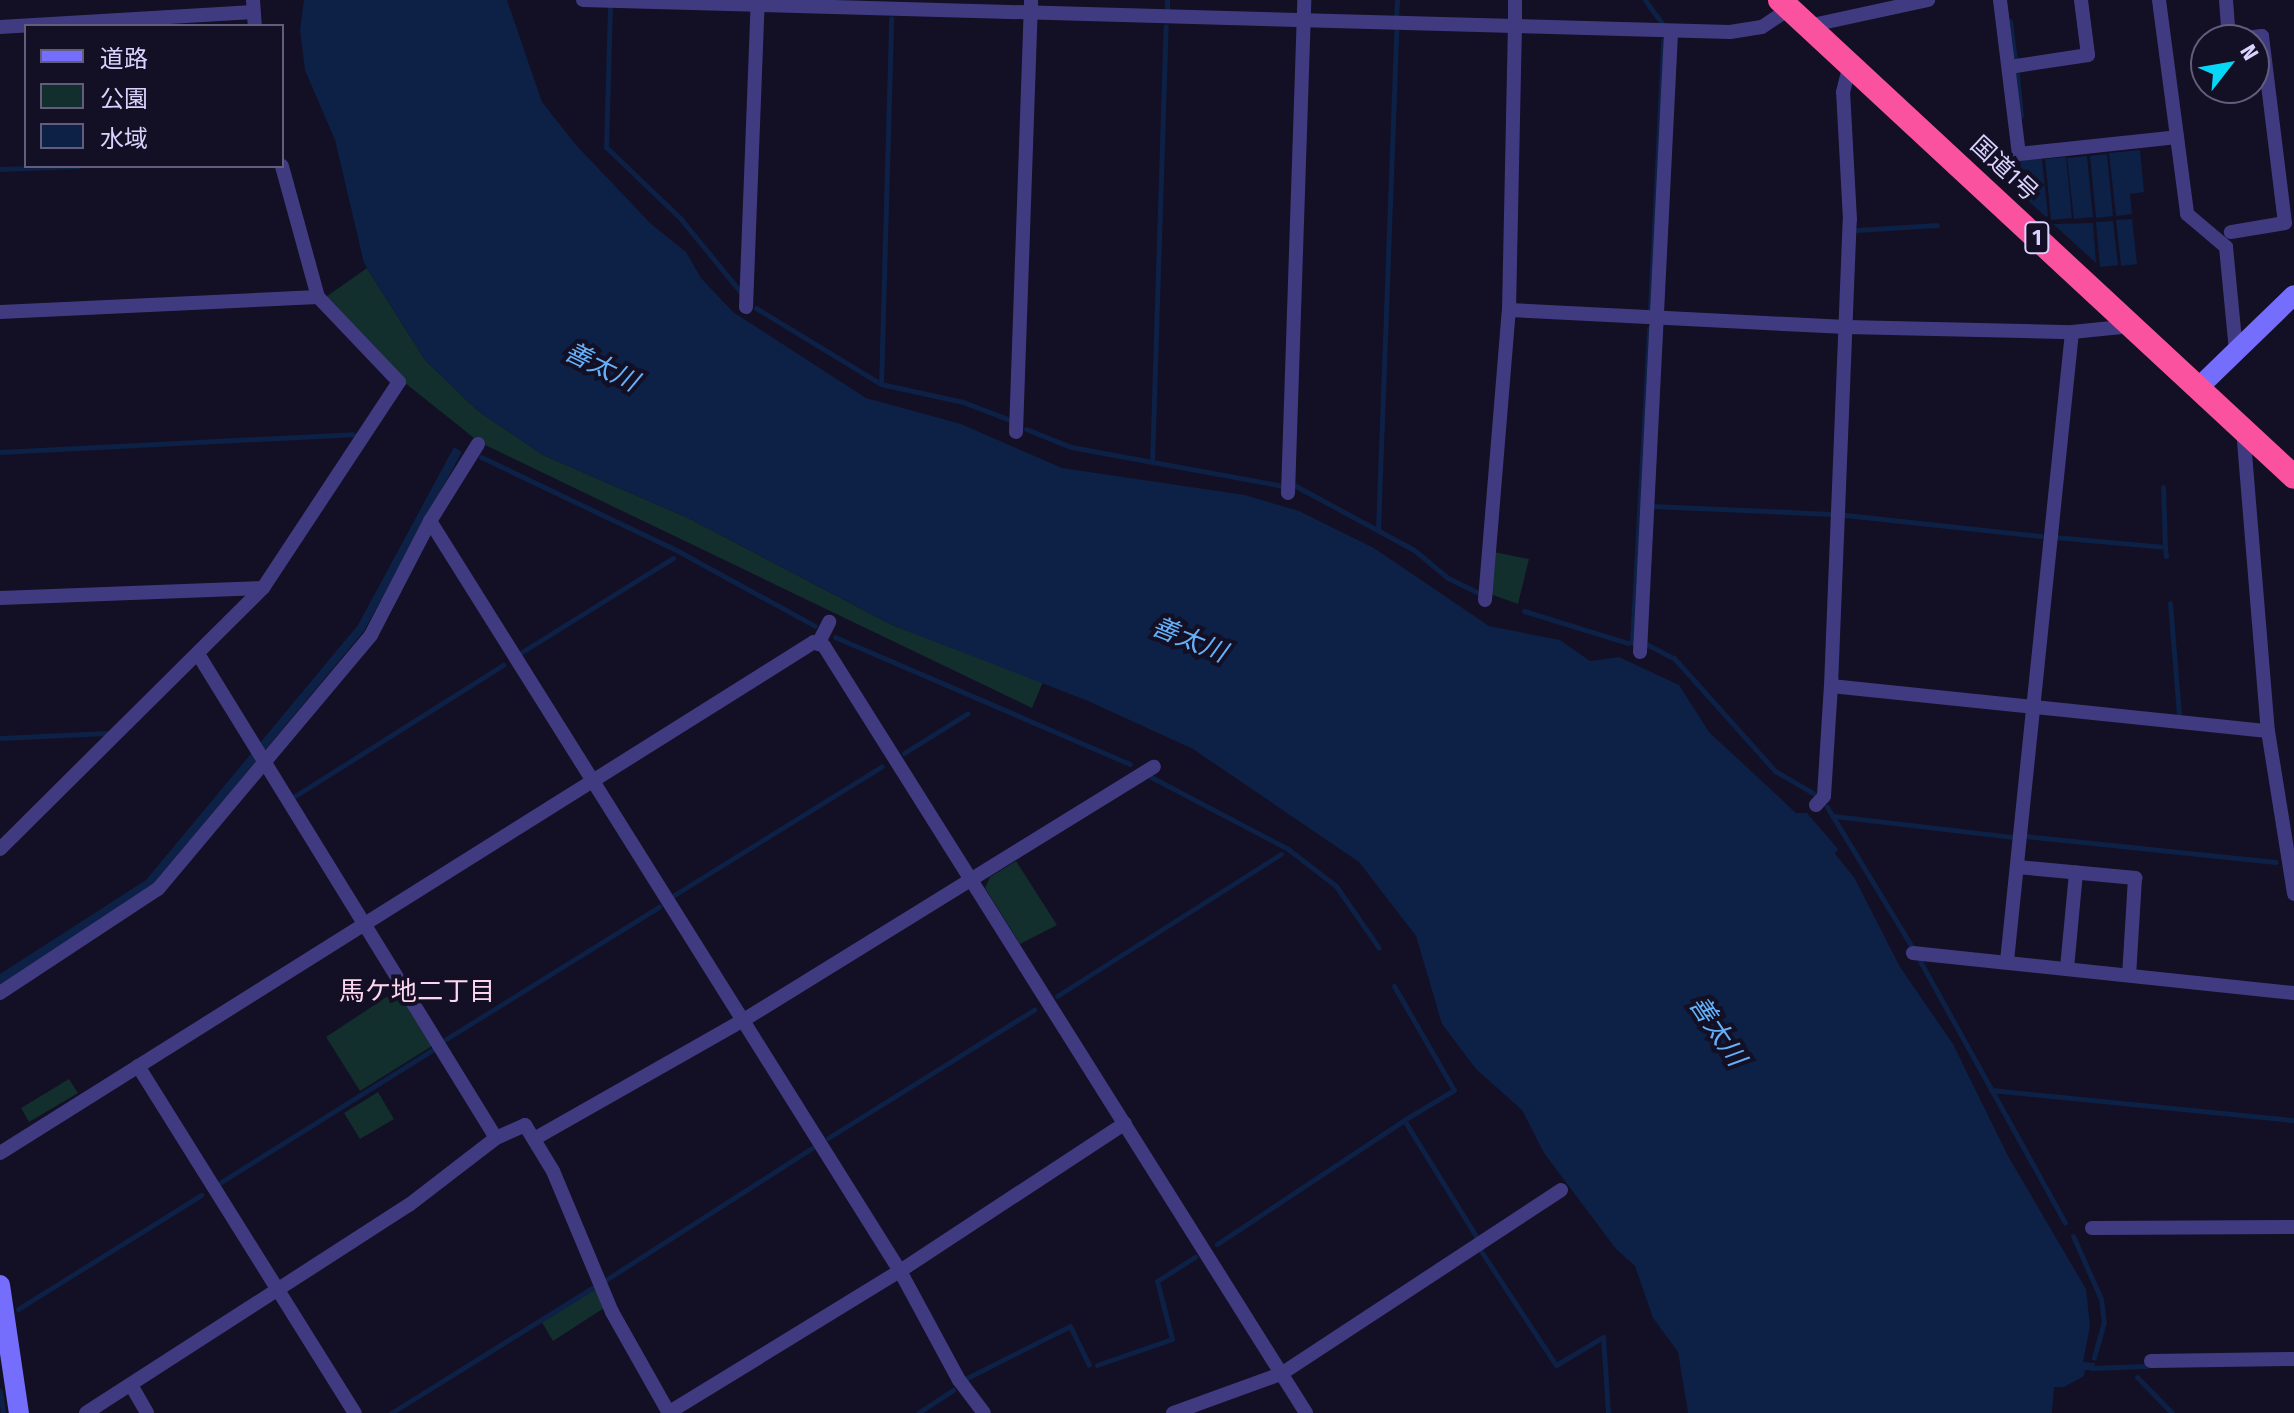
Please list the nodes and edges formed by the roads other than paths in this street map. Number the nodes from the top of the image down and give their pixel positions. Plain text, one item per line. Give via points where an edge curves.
1 (583, 0) edge
2 (604, 0) edge
3 (1304, 0) edge
4 (1515, 0) edge
5 (1926, 0) edge
6 (2000, 0) edge
7 (2081, 0) edge
8 (2159, 0) edge
9 (2226, 0) edge
10 (758, 2) edge
11 (1784, 4) edge
12 (1031, 7) edge
13 (254, 13) edge
14 (1303, 21) junction
15 (54, 24) edge
16 (24, 26) edge
17 (1515, 26) junction
18 (1808, 26) junction
19 (0, 27) edge
20 (1671, 33) junction
21 (1850, 64) junction
22 (2009, 67) junction
23 (2177, 137) junction
24 (2294, 167) edge
25 (283, 168) edge
26 (2278, 169) junction
27 (2231, 232) dead end
28 (2294, 295) edge
29 (318, 297) junction
30 (746, 307) dead end
31 (1509, 310) junction
32 (0, 312) edge
33 (1657, 319) junction
34 (2132, 326) junction
35 (1846, 327) junction
36 (2072, 332) junction
37 (2236, 351) junction
38 (2199, 387) junction
39 (2243, 429) junction
40 (1016, 432) dead end
41 (478, 444) dead end
42 (2294, 477) edge
43 (1288, 493) dead end
44 (430, 521) junction
45 (263, 588) junction
46 (0, 598) edge
47 (1485, 600) dead end
48 (829, 622) dead end
49 (818, 644) junction
50 (1640, 652) dead end
51 (198, 654) junction
52 (1831, 686) junction
53 (2033, 709) junction
54 (2268, 731) junction
55 (262, 762) junction
56 (1154, 767) dead end
57 (591, 780) junction
58 (1816, 805) dead end
59 (0, 849) edge
60 (2017, 867) junction
61 (2076, 872) junction
62 (970, 880) junction
63 (2294, 894) edge
64 (363, 923) junction
65 (1913, 953) dead end
66 (2007, 961) junction
67 (2067, 968) junction
68 (2129, 975) junction
69 (0, 993) edge
70 (2294, 993) edge
71 (742, 1021) junction
72 (138, 1066) junction
73 (1125, 1123) junction
74 (496, 1138) junction
75 (534, 1139) junction
76 (0, 1153) edge
77 (1561, 1190) dead end
78 (2294, 1227) edge
79 (2092, 1228) dead end
80 (900, 1271) junction
81 (0, 1285) edge
82 (277, 1289) junction
83 (2294, 1359) edge
84 (2151, 1361) dead end
85 (1281, 1374) junction
86 (131, 1385) junction
87 (675, 1411) edge
88 (19, 1413) edge
89 (86, 1413) edge
90 (147, 1413) edge
91 (355, 1413) edge
92 (984, 1413) edge
93 (1173, 1413) edge
94 (1306, 1413) edge

1 - 2 street
2 - 10 street
3 - 14 street
4 - 17 street
5 - 18 street
6 - 22 street
7 - 22 street via 2088,55
8 - 23 street
9 - 26 street via 2229,40 2262,36
10 - 12 street
10 - 30 street
11 - 18 highway, 国道1号 / 1
11 - 20 street via 1762,27
12 - 14 street
12 - 40 street
13 - 15 street
14 - 17 street
14 - 43 street
16 - 19 street
17 - 20 street
17 - 31 street
18 - 21 highway, 国道1号 / 1
20 - 33 street
21 - 34 highway, 国道1号 / 1
21 - 35 street via 1843,92 1850,220
22 - 23 street via 2019,154
23 - 37 street via 2187,214 2226,247
24 - 26 street
25 - 29 street
26 - 27 street via 2285,223
28 - 37 main road
29 - 32 street
29 - 45 street via 399,382
31 - 33 street
31 - 47 street
33 - 35 street
33 - 50 street
34 - 36 street
34 - 38 highway, 国道1号 / 1
35 - 36 street
35 - 52 street
36 - 53 street
37 - 38 main road
38 - 39 highway, 国道1号 / 1
39 - 42 highway, 国道1号 / 1
39 - 54 street
41 - 44 street
44 - 55 street via 371,635
44 - 57 street
45 - 46 street
45 - 51 street
48 - 49 street
49 - 57 street
49 - 62 street
51 - 55 street
51 - 59 street
52 - 53 street
52 - 58 street via 1824,796
53 - 54 street
53 - 60 street
54 - 63 street
55 - 64 street
55 - 69 street via 158,889
56 - 62 street
57 - 64 street
57 - 71 street
60 - 61 street
60 - 66 street
61 - 67 street
61 - 68 street via 2135,878
62 - 71 street
62 - 73 street
64 - 72 street
64 - 74 street
65 - 66 street
66 - 67 street
67 - 68 street
68 - 70 street
71 - 75 street
71 - 80 street
72 - 76 street
72 - 82 street
73 - 80 street
73 - 85 street
74 - 75 street via 525,1125
74 - 82 street via 409,1205
75 - 87 street via 553,1171 612,1312
77 - 85 street
78 - 79 street
80 - 87 street
80 - 92 street via 959,1380
81 - 88 main road
82 - 86 street
82 - 91 street
83 - 84 street
85 - 93 street
85 - 94 street
86 - 89 street
86 - 90 street

